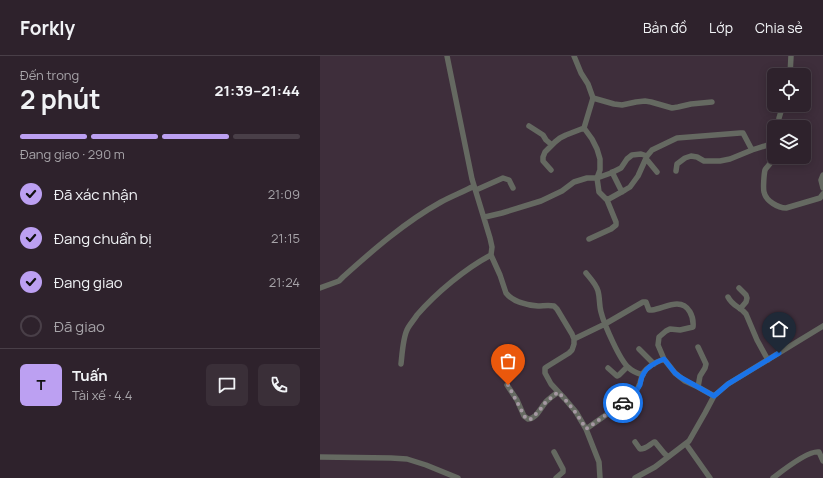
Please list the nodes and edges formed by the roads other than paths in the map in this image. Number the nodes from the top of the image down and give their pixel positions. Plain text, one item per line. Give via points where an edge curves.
1 (447, 56) edge
2 (574, 56) edge
3 (791, 56) edge
4 (790, 68) edge
5 (593, 98) junction
6 (712, 102) dead end
7 (529, 126) dead end
8 (584, 128) junction
9 (552, 145) junction
10 (767, 146) edge
11 (752, 150) junction
12 (646, 158) junction
13 (770, 164) edge
14 (551, 170) dead end
15 (676, 171) dead end
16 (612, 172) junction
17 (657, 172) dead end
18 (823, 175) edge
19 (597, 178) junction
20 (475, 188) junction
21 (513, 188) dead end
22 (823, 188) edge
23 (622, 192) junction
24 (823, 194) edge
25 (607, 200) junction
26 (484, 217) junction
27 (588, 239) dead end
28 (491, 255) junction
29 (586, 273) dead end
30 (320, 288) edge
31 (739, 288) dead end
32 (728, 296) dead end
33 (740, 309) junction
34 (605, 324) junction
35 (823, 326) edge
36 (574, 339) junction
37 (698, 347) dead end
38 (639, 349) dead end
39 (664, 359) junction
40 (768, 360) junction
41 (401, 364) dead end
42 (654, 364) junction
43 (628, 367) junction
44 (608, 368) dead end
45 (642, 375) junction
46 (508, 385) dead end
47 (698, 387) junction
48 (558, 392) junction
49 (714, 396) junction
50 (586, 429) junction
51 (635, 442) dead end
52 (686, 444) junction
53 (554, 452) dead end
54 (320, 457) edge
55 (668, 457) junction
56 (823, 461) edge
57 (458, 478) edge
58 (556, 478) edge
59 (600, 478) edge
60 (635, 478) edge
61 (710, 478) edge
62 (773, 478) edge

1 - 20 street
2 - 5 street
3 - 4 street
5 - 6 street via 614,104 651,102 672,108
5 - 8 street
7 - 9 street
8 - 9 street via 566,135
8 - 19 street via 600,159
9 - 14 street via 543,157 543,161
10 - 11 street
11 - 12 street via 740,132 677,138 652,150
11 - 15 street via 720,161 704,161 688,156 677,164
12 - 16 street via 641,154 632,155 621,168
12 - 17 street
12 - 23 street via 638,176 630,187
13 - 24 street via 765,170 764,192 767,198 779,207 786,208 820,198
16 - 19 street
16 - 23 street
18 - 22 street
19 - 25 street via 599,192
19 - 26 street via 574,182 541,201
20 - 21 street via 503,178 508,180
20 - 26 street
20 - 30 street via 441,202 411,221 344,278
23 - 25 street
25 - 27 street via 616,225
26 - 28 street via 492,243
28 - 36 street via 508,295 527,304 554,306
28 - 41 street via 464,272 433,298 416,317 406,331
29 - 34 street via 598,289 600,312
31 - 33 street via 747,298
32 - 33 street
33 - 40 street via 746,314
34 - 36 street
34 - 39 street via 646,302 650,310 683,305 692,316 693,327 670,329 659,337 658,345
34 - 43 street via 624,364
35 - 40 street
36 - 48 street via 571,351 545,370
37 - 47 street via 706,364
38 - 42 street
39 - 42 street
39 - 47 street via 675,373
40 - 49 street via 728,384
42 - 45 street
43 - 44 street via 617,376
43 - 45 street
45 - 50 street via 640,384 630,398
46 - 48 street via 524,416 529,420
47 - 49 street
48 - 50 street via 576,412
49 - 52 street
50 - 59 street via 598,462
51 - 55 street via 643,449 655,442
52 - 55 street
52 - 61 street
53 - 58 street via 563,472
54 - 57 street via 407,459
55 - 60 street
56 - 62 street via 819,452 814,452

